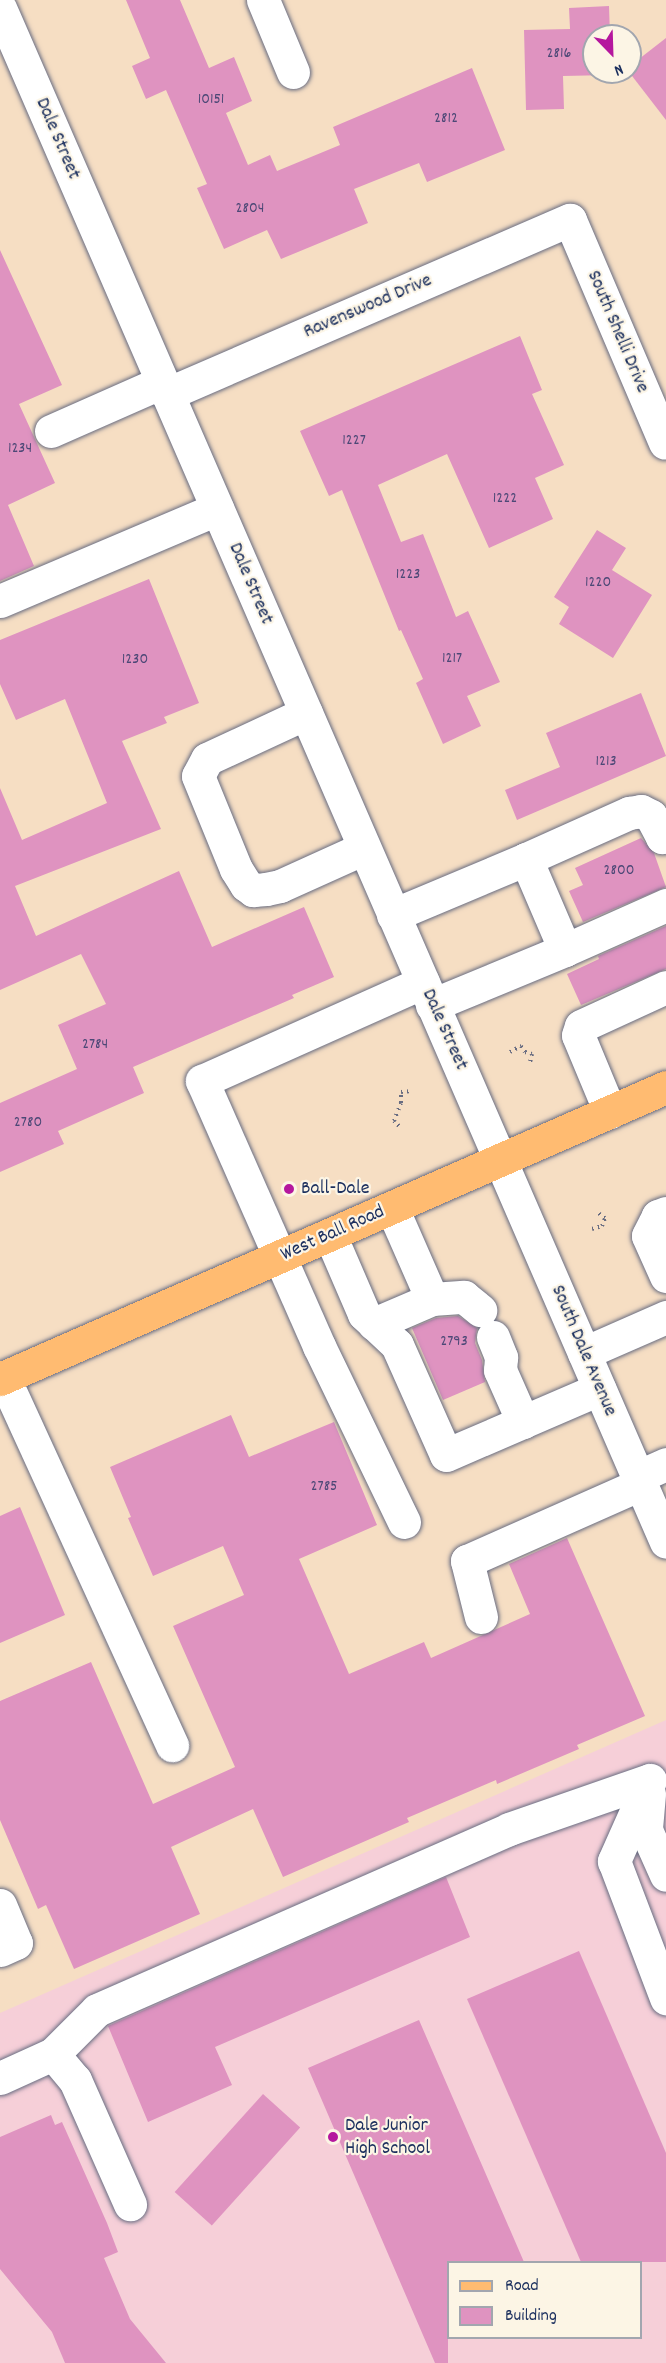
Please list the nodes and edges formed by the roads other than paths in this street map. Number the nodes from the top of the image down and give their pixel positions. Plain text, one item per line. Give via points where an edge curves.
1 (263, 0) edge
2 (0, 8) edge
3 (293, 72) dead end
4 (570, 220) joint
5 (165, 388) junction
6 (51, 431) dead end
7 (665, 443) edge
8 (217, 508) junction
9 (0, 601) edge
10 (306, 713) junction
11 (665, 839) edge
12 (364, 848) junction
13 (526, 859) junction
14 (666, 905) edge
15 (393, 915) junction
16 (565, 950) junction
17 (666, 987) edge
18 (428, 993) junction
19 (666, 1087) edge
20 (610, 1112) junction
21 (501, 1161) junction
22 (392, 1208) junction
23 (666, 1213) edge
24 (330, 1235) junction
25 (281, 1257) junction
26 (666, 1276) edge
27 (432, 1299) junction
28 (666, 1317) edge
29 (374, 1324) junction
30 (584, 1353) junction
31 (2, 1378) edge
32 (599, 1389) junction
33 (523, 1422) junction
34 (648, 1475) edge
35 (404, 1522) dead end
36 (666, 1542) edge
37 (481, 1617) dead end
38 (172, 1745) dead end
39 (658, 1773) edge
40 (666, 1875) edge
41 (0, 1905) edge
42 (0, 1950) edge
43 (666, 1998) edge
44 (53, 2054) junction
45 (0, 2078) edge
46 (130, 2204) dead end

1 - 3 street
2 - 5 street, Dale Street
4 - 5 street, Ravenswood Drive
4 - 7 street, South Shelli Drive
5 - 6 street, Ravenswood Drive
5 - 8 street, Dale Street
8 - 9 street
8 - 10 street, Dale Street
10 - 12 street, Dale Street
10 - 12 street via 207,759 198,776 236,869 253,890 266,889
11 - 13 street via 651,816 641,811
12 - 15 street, Dale Street
13 - 15 street
13 - 16 street
14 - 16 street
15 - 18 street, Dale Street
16 - 18 street
17 - 20 street via 581,1026 578,1035
18 - 21 street, Dale Street
18 - 25 street via 202,1081
19 - 20 main road, West Ball Road
20 - 21 main road, West Ball Road
21 - 22 main road, West Ball Road
21 - 30 street, South Dale Avenue
22 - 24 main road, West Ball Road
22 - 27 street
23 - 26 street via 658,1216 648,1236
24 - 25 main road, West Ball Road
24 - 29 street via 364,1314
25 - 31 main road, West Ball Road
25 - 35 street via 319,1346
27 - 29 street
27 - 33 street via 464,1298 487,1324 501,1357 500,1370
28 - 30 street
29 - 33 street via 398,1345 446,1455
30 - 32 street, South Dale Avenue
31 - 38 street
32 - 33 street
32 - 34 street, South Dale Avenue
34 - 36 street, South Dale Avenue
34 - 37 street via 467,1562
39 - 40 street via 646,1830
39 - 43 street via 614,1861
39 - 44 street via 510,1829 97,2010
41 - 42 street via 16,1943
44 - 45 street
44 - 46 street via 75,2080

